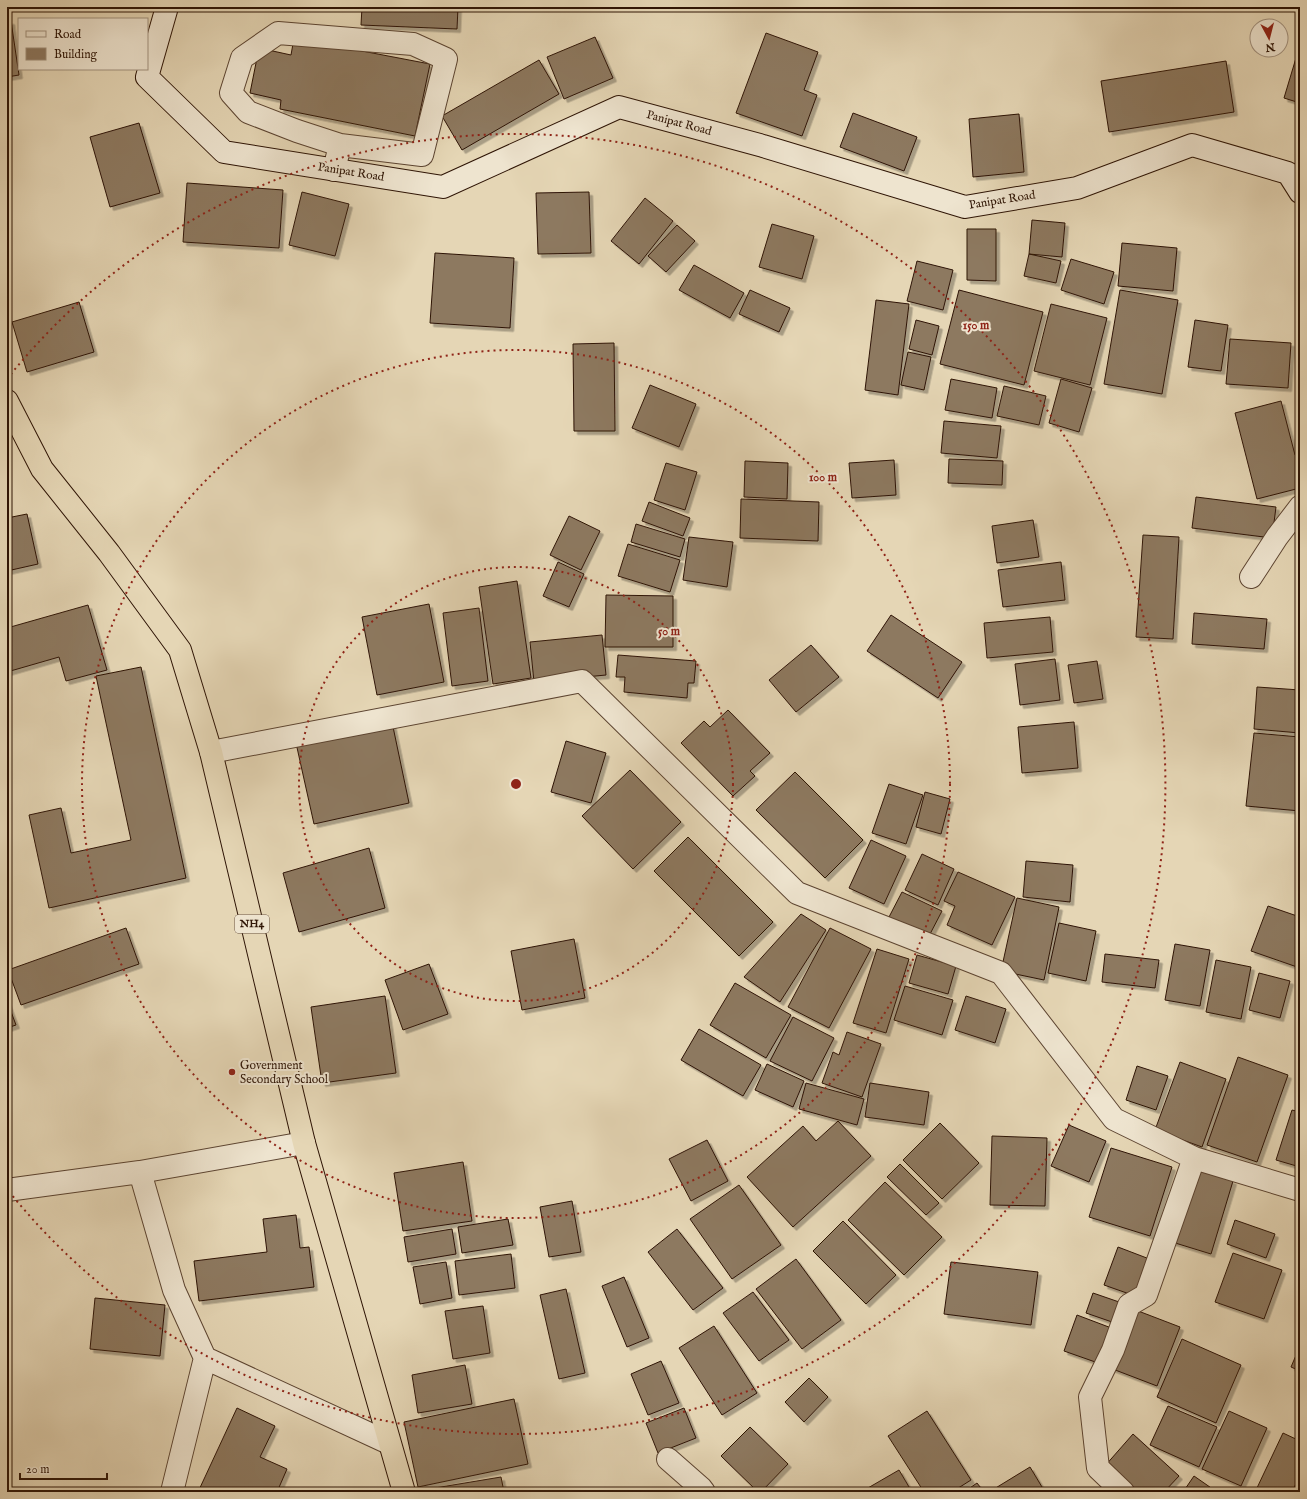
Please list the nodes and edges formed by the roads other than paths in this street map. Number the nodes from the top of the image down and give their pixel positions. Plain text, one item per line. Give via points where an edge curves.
1 (167, 7) edge
2 (340, 145) junction
3 (334, 170) junction
4 (1300, 192) edge
5 (7, 401) edge
6 (1300, 507) edge
7 (1251, 577) dead end
8 (211, 752) junction
9 (304, 1143) junction
10 (1194, 1158) junction
11 (140, 1172) junction
12 (7, 1190) edge
13 (1300, 1190) edge
14 (205, 1358) junction
15 (389, 1443) junction
16 (668, 1459) dead end
17 (172, 1492) edge
18 (404, 1492) edge
19 (704, 1492) edge
20 (1122, 1492) edge

1 - 3 street, Panipat Road via 147,77 152,82 224,152
2 - 2 street via 248,112 231,93 242,58 278,33 413,44 446,59 422,155
2 - 3 street
3 - 4 street, Panipat Road via 443,187 620,107 965,206 1077,188 1192,145 1288,173
5 - 8 highway, NH4 via 42,469 180,650
6 - 7 street
8 - 9 highway, NH4
8 - 10 street via 582,681 797,892 1001,973 1114,1119
9 - 11 street
9 - 15 highway, NH4
10 - 13 street
10 - 20 street via 1146,1295 1128,1305 1113,1350 1090,1397 1098,1468
11 - 12 street
11 - 14 street via 174,1290
14 - 15 street
14 - 17 street
15 - 18 highway, NH4
16 - 19 street

